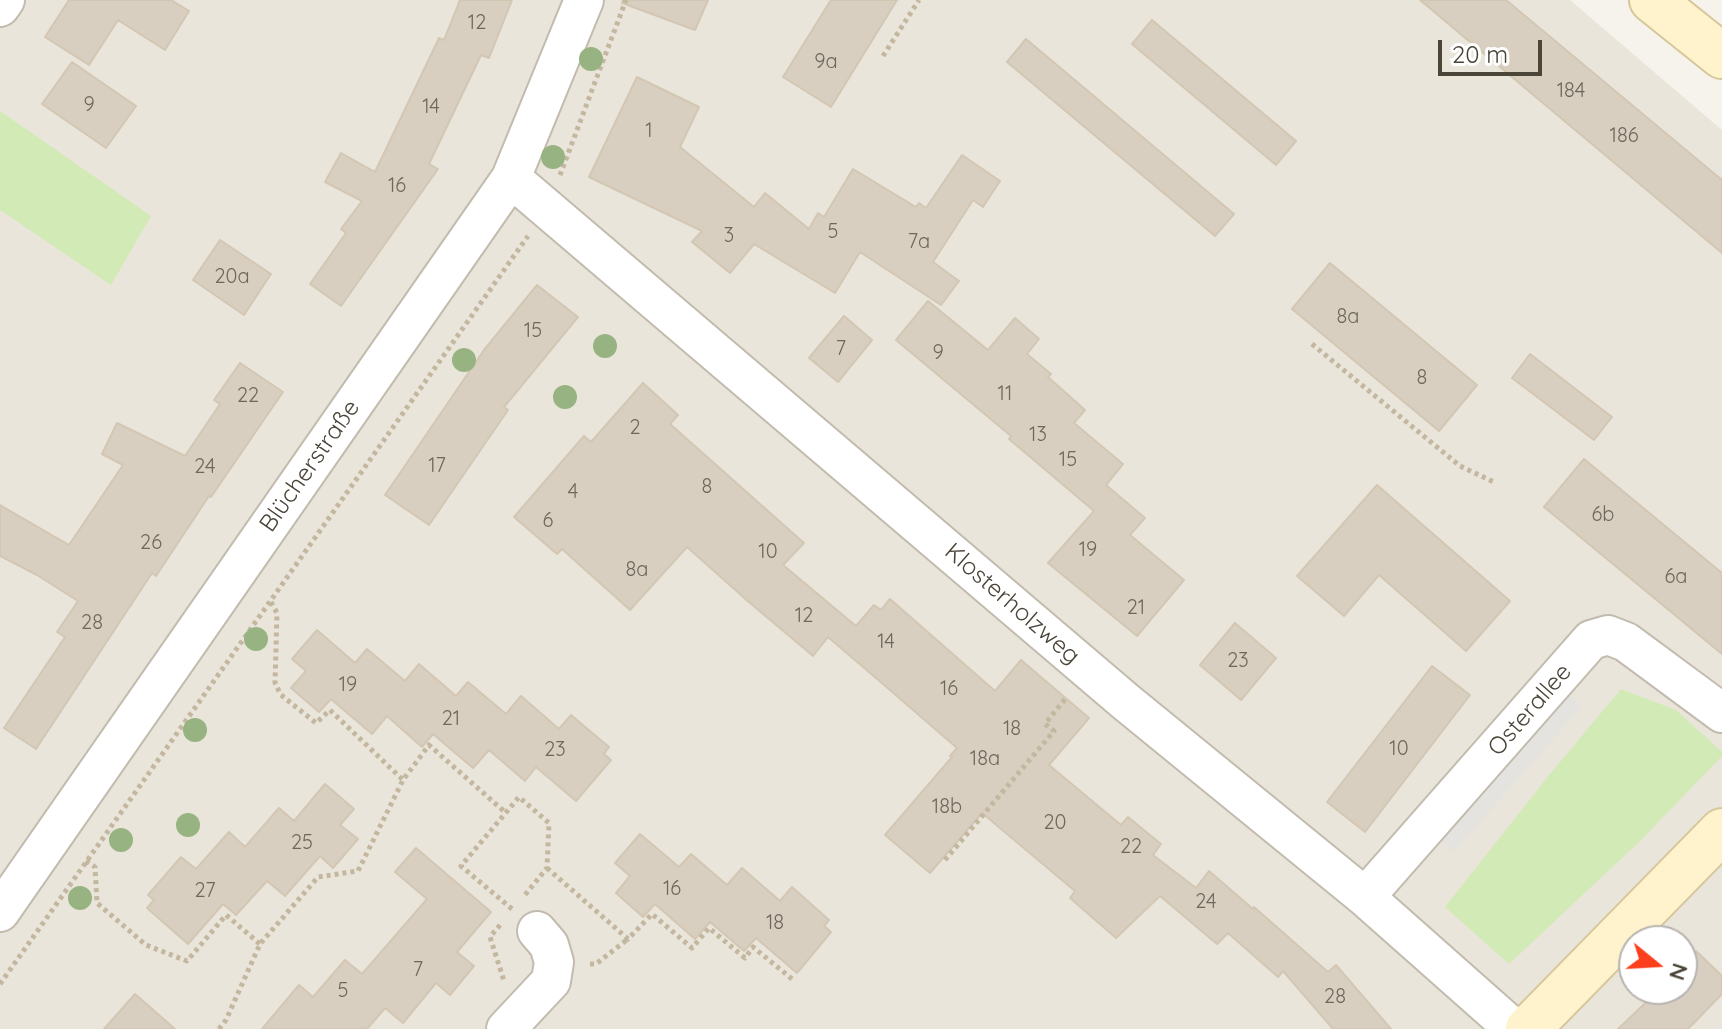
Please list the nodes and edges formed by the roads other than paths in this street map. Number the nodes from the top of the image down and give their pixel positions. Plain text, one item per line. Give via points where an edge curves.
1 (5, 0) edge
2 (584, 0) edge
3 (1652, 0) edge
4 (0, 7) edge
5 (1722, 56) edge
6 (511, 178) junction
7 (1722, 713) edge
8 (1722, 831) edge
9 (1365, 897) junction
10 (0, 912) edge
11 (545, 947) road end
12 (506, 1029) edge
13 (1514, 1029) edge
14 (1528, 1029) edge

1 - 4 street
2 - 6 street, Blücherstraße
3 - 5 street
6 - 9 street, Klosterholzweg via 1089,670
6 - 10 street, Blücherstraße
7 - 9 street, Osterallee via 1626,642 1608,635 1591,640
8 - 14 street
9 - 13 street, Klosterholzweg
11 - 12 street via 551,981

